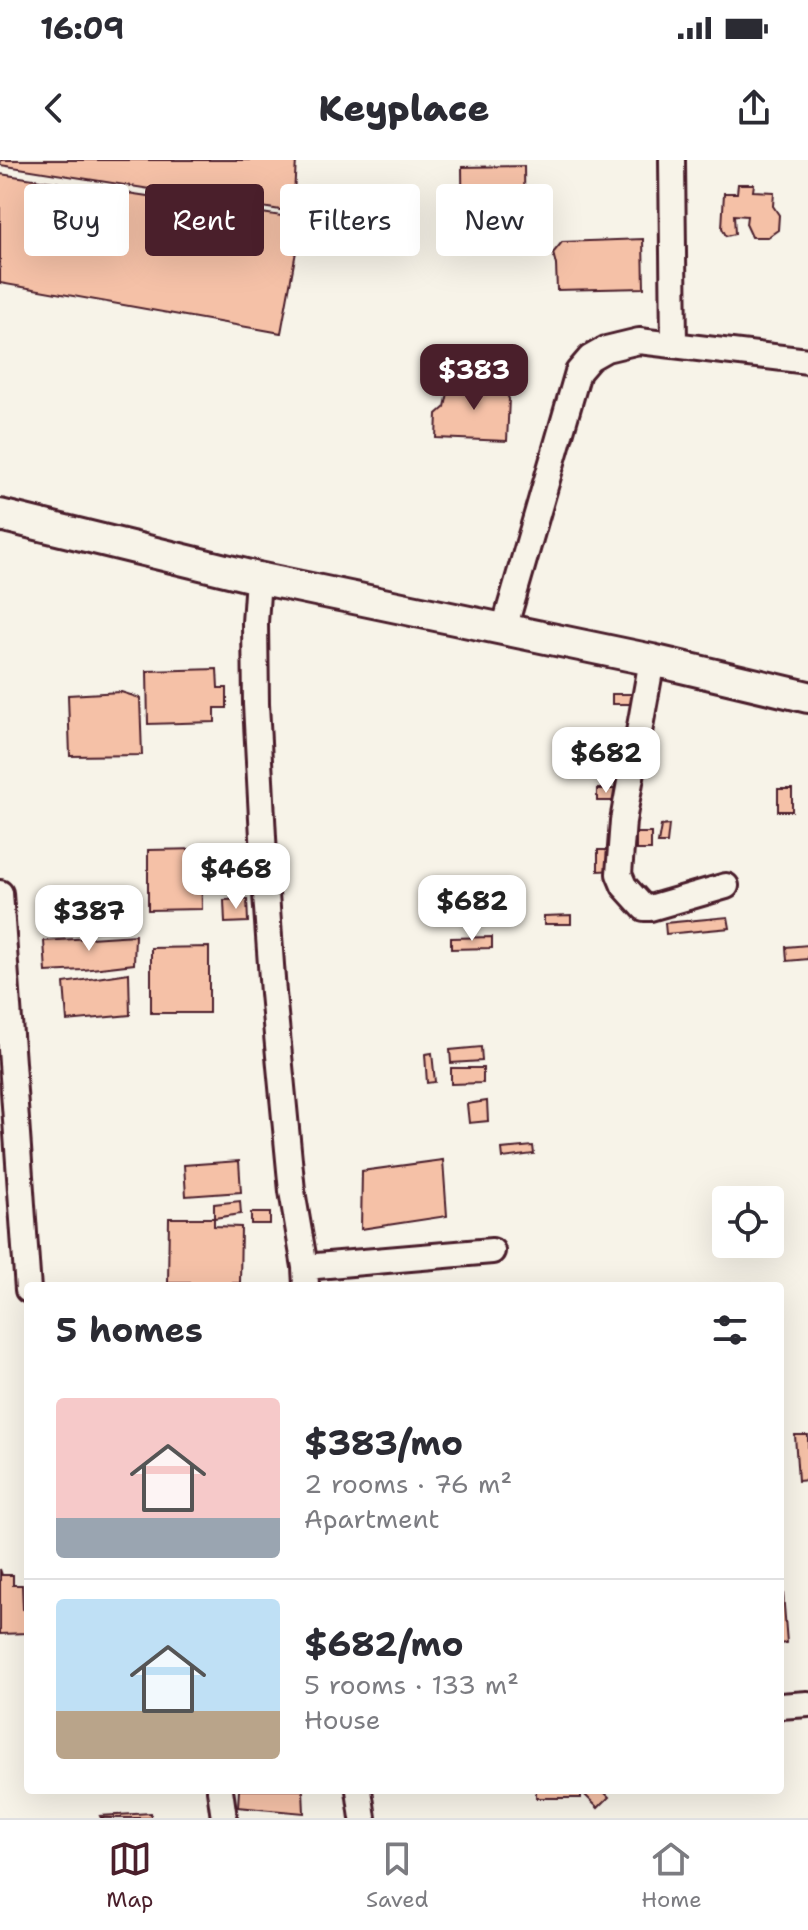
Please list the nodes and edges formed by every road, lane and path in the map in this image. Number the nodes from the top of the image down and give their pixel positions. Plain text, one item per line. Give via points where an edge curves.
1 (672, 160) edge
2 (674, 344) junction
3 (808, 361) edge
4 (0, 515) edge
5 (258, 578) junction
6 (504, 629) junction
7 (652, 660) junction
8 (808, 697) edge
9 (726, 886) dead end
10 (0, 893) edge
11 (492, 1251) dead end
12 (305, 1277) edge
13 (27, 1282) edge
14 (808, 1704) edge
15 (784, 1706) edge
16 (221, 1794) edge
17 (360, 1794) edge
18 (224, 1818) edge
19 (363, 1818) edge

1 - 2 street
2 - 3 street
2 - 6 street via 639,341 606,349 578,372
4 - 5 street
5 - 6 street
5 - 12 street via 256,704 269,937
6 - 7 street
7 - 8 street
7 - 9 street via 623,821 619,874 644,908
10 - 13 street
11 - 12 street
14 - 15 street
16 - 18 street
17 - 19 street

